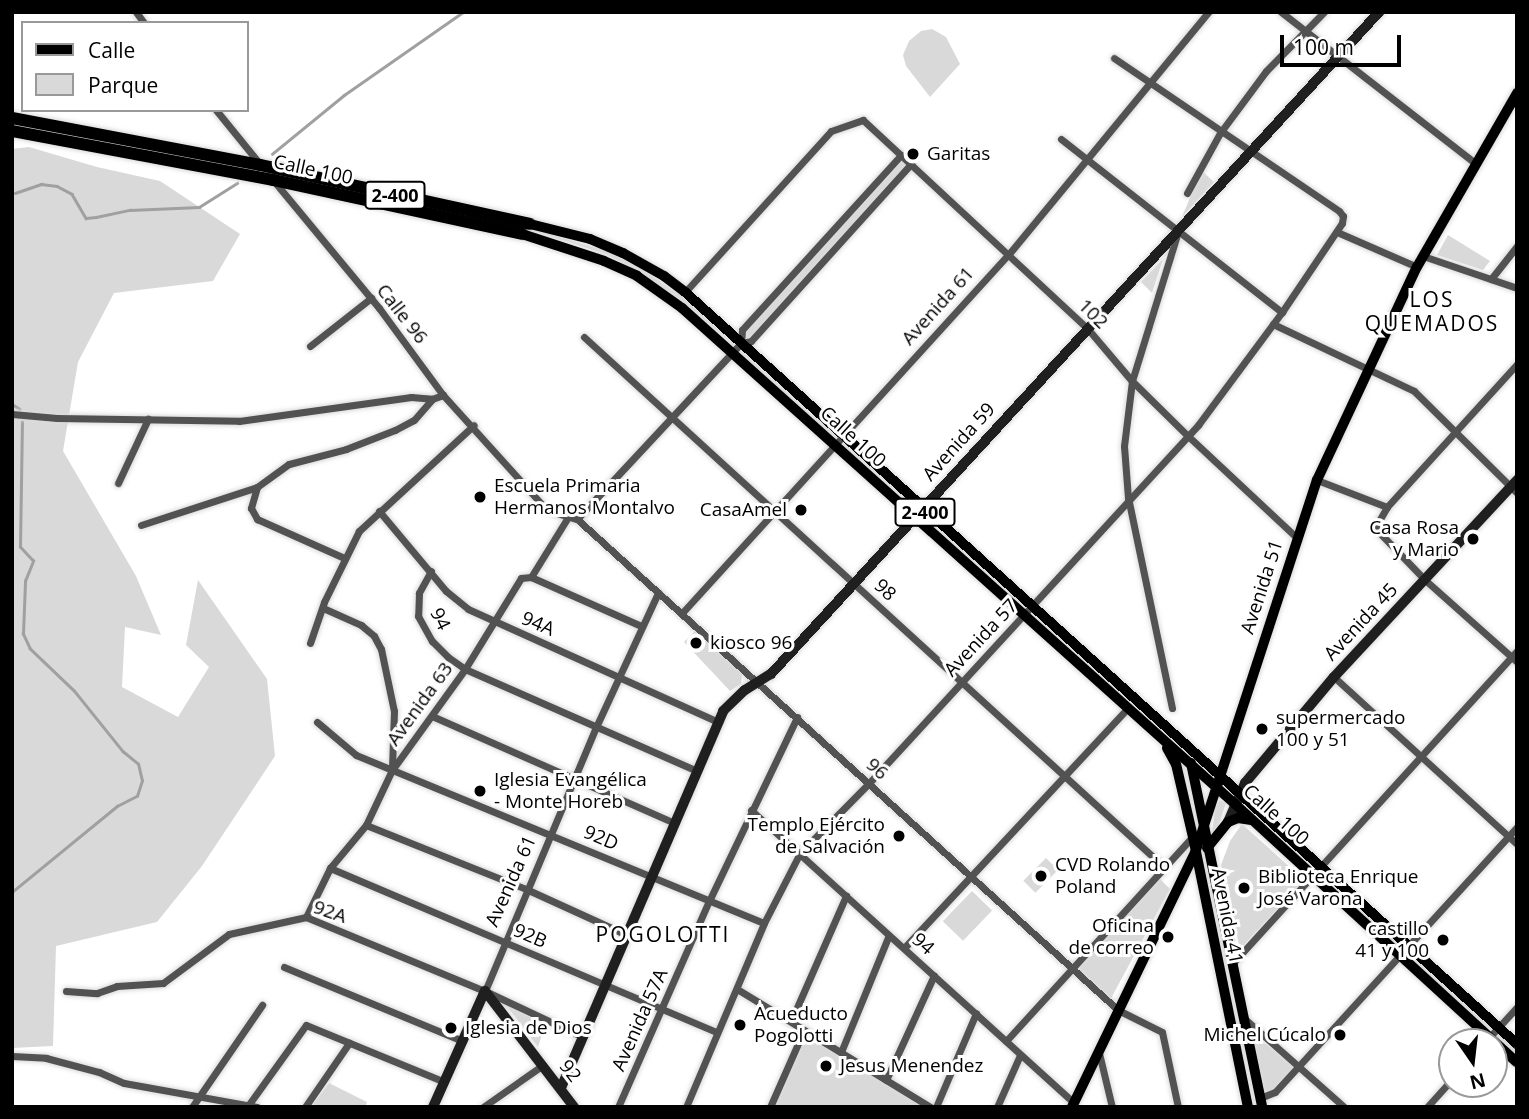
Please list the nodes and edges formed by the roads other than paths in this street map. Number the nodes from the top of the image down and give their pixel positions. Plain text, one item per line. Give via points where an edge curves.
1 (1208, 12) edge
2 (1281, 12) edge
3 (1324, 12) edge
4 (1379, 12) edge
5 (1305, 30) junction
6 (1340, 55) junction
7 (1114, 58) dead end
8 (1150, 85) junction
9 (1517, 93) edge
10 (218, 112) edge
11 (12, 118) edge
12 (12, 131) edge
13 (1220, 133) junction
14 (1062, 139) dead end
15 (1251, 153) junction
16 (901, 155) junction
17 (1088, 161) junction
18 (911, 164) junction
19 (1476, 164) junction
20 (260, 165) junction
21 (273, 180) junction
22 (1187, 192) dead end
23 (526, 229) junction
24 (1337, 232) junction
25 (1178, 233) junction
26 (1517, 246) edge
27 (1008, 255) junction
28 (1423, 256) junction
29 (1417, 267) junction
30 (1491, 279) junction
31 (1517, 288) edge
32 (685, 292) junction
33 (370, 298) junction
34 (1282, 312) junction
35 (1273, 324) junction
36 (1087, 328) junction
37 (584, 337) dead end
38 (741, 343) junction
39 (310, 346) dead end
40 (732, 355) junction
41 (1517, 364) edge
42 (1367, 370) junction
43 (1132, 380) junction
44 (443, 395) junction
45 (432, 399) junction
46 (12, 414) edge
47 (673, 417) junction
48 (148, 419) junction
49 (474, 425) junction
50 (1456, 429) junction
51 (842, 436) junction
52 (1188, 436) junction
53 (833, 445) junction
54 (1317, 480) junction
55 (118, 483) dead end
56 (1515, 486) edge
57 (257, 487) junction
58 (1128, 498) junction
59 (1387, 506) junction
60 (774, 510) junction
61 (379, 511) junction
62 (918, 514) junction
63 (568, 517) junction
64 (577, 519) junction
65 (141, 525) dead end
66 (1297, 538) junction
67 (344, 558) junction
68 (431, 572) junction
69 (531, 578) junction
70 (1424, 579) junction
71 (854, 583) junction
72 (658, 593) junction
73 (323, 608) junction
74 (1027, 611) junction
75 (682, 612) junction
76 (494, 622) junction
77 (640, 626) junction
78 (310, 643) dead end
79 (1515, 657) edge
80 (464, 669) junction
81 (620, 676) junction
82 (1334, 677) junction
83 (961, 681) junction
84 (759, 682) junction
85 (1128, 708) junction
86 (1172, 708) dead end
87 (432, 716) junction
88 (797, 717) junction
89 (317, 722) dead end
90 (718, 722) junction
91 (596, 727) junction
92 (1160, 737) junction
93 (1186, 747) junction
94 (1228, 749) junction
95 (1420, 757) junction
96 (1191, 764) junction
97 (391, 770) junction
98 (697, 771) junction
99 (1062, 775) junction
100 (574, 777) junction
101 (1218, 782) junction
102 (869, 783) junction
103 (1238, 799) junction
104 (751, 810) junction
105 (675, 822) junction
106 (1255, 823) junction
107 (1203, 824) junction
108 (1226, 824) junction
109 (366, 825) junction
110 (1517, 827) edge
111 (551, 834) junction
112 (1193, 836) junction
113 (1508, 836) junction
114 (1517, 844) edge
115 (1210, 845) junction
116 (800, 853) junction
117 (1197, 855) junction
118 (1164, 867) junction
119 (330, 868) junction
120 (1317, 871) junction
121 (1215, 875) junction
122 (971, 876) junction
123 (652, 877) junction
124 (1180, 888) junction
125 (526, 889) junction
126 (846, 896) junction
127 (1205, 900) junction
128 (709, 901) junction
129 (306, 917) junction
130 (764, 923) junction
131 (627, 935) junction
132 (889, 935) junction
133 (504, 942) junction
134 (1407, 945) junction
135 (904, 948) junction
136 (1399, 954) junction
137 (1232, 964) junction
138 (284, 967) dead end
139 (1072, 968) junction
140 (934, 975) junction
141 (606, 985) junction
142 (737, 989) junction
143 (66, 991) dead end
144 (485, 991) junction
145 (262, 1005) dead end
146 (1517, 1007) edge
147 (662, 1010) junction
148 (1118, 1010) junction
149 (975, 1013) junction
150 (1242, 1016) junction
151 (791, 1021) junction
152 (1499, 1027) junction
153 (1475, 1028) edge
154 (804, 1030) junction
155 (717, 1032) junction
156 (583, 1037) junction
157 (463, 1041) junction
158 (1006, 1041) junction
159 (349, 1043) junction
160 (1517, 1044) edge
161 (1098, 1049) junction
162 (841, 1052) junction
163 (1020, 1055) junction
164 (12, 1056) edge
165 (543, 1065) junction
166 (1299, 1065) junction
167 (1104, 1071) junction
168 (1088, 1072) junction
169 (886, 1080) junction
170 (445, 1082) junction
171 (561, 1088) junction
172 (200, 1097) junction
173 (1261, 1102) edge
174 (1073, 1105) edge
175 (247, 1106) edge
176 (192, 1107) edge
177 (257, 1107) edge
178 (305, 1107) edge
179 (433, 1107) edge
180 (483, 1107) edge
181 (574, 1107) edge
182 (618, 1107) edge
183 (685, 1107) edge
184 (770, 1107) edge
185 (930, 1107) edge
186 (936, 1107) edge
187 (997, 1107) edge
188 (1112, 1107) edge
189 (1178, 1107) edge
190 (1248, 1107) edge
191 (1344, 1107) edge

1 - 8 street, Avenida 61
2 - 5 street
3 - 5 street
4 - 6 street, Avenida 59
5 - 6 street
5 - 13 street via 1266,71
6 - 15 street, Avenida 59
6 - 19 street
7 - 8 street
8 - 13 street
8 - 17 street, Avenida 61
9 - 19 main road, Avenida 51
10 - 20 street, Calle 96
11 - 20 highway, Calle 100 / 2-400
12 - 21 highway, Calle 100 / 2-400
13 - 15 street
13 - 22 street
14 - 17 street
15 - 24 street, Avenida 57 via 1343,216
15 - 25 street, Avenida 59
16 - 18 street, 102
16 - 32 street, 102 via 860,120 831,131
16 - 38 street via 742,330
17 - 25 street
17 - 27 street, Avenida 61
18 - 27 street, 102
18 - 38 street via 751,341
19 - 28 main road, Avenida 51
20 - 21 street, Calle 96
20 - 23 highway, Calle 100 / 2-400
21 - 23 highway, Calle 100 / 2-400
21 - 33 street, Calle 96
23 - 32 main road, Calle 100 / 2-400 via 590,239 623,253
23 - 40 main road, Calle 100 / 2-400 via 637,276 682,308
24 - 29 street
24 - 34 street, Avenida 57
25 - 34 street
25 - 36 street, Avenida 59
25 - 43 street
26 - 30 street
27 - 36 street, 102
27 - 51 street, Avenida 61
28 - 29 main road, Avenida 51
28 - 30 street
29 - 42 main road, Avenida 51
30 - 31 street
32 - 38 main road, Calle 100 / 2-400
33 - 39 street
33 - 44 street, Calle 96
34 - 35 street, Avenida 57
35 - 42 street
35 - 52 street, Avenida 57
36 - 43 street, 102
36 - 62 street, Avenida 59
37 - 47 street, 98
38 - 40 street
38 - 51 main road, Calle 100 / 2-400
40 - 47 street
40 - 53 main road, Calle 100 / 2-400
41 - 50 street
42 - 50 street via 1414,391
42 - 54 main road, Avenida 51
43 - 52 street, 102
43 - 58 street via 1124,446
44 - 45 street
44 - 49 street, Calle 96
45 - 48 street via 411,397 258,420
45 - 57 street via 414,420 395,430 289,464
46 - 48 street
47 - 60 street, 98
47 - 64 street
48 - 55 street
49 - 61 street
49 - 63 street, Calle 96 via 547,510
50 - 56 street
50 - 59 street
51 - 53 street, Avenida 61
51 - 62 main road, Calle 100 / 2-400
52 - 58 street, Avenida 57
52 - 66 street, 102
53 - 60 street, Avenida 61
53 - 62 main road, Calle 100 / 2-400
54 - 59 street
54 - 66 main road, Avenida 51
56 - 70 street, Avenida 45
57 - 65 street
57 - 67 street via 251,508 257,519
58 - 74 street, Avenida 57
58 - 86 street
59 - 70 street via 1375,528
60 - 71 street, 98
60 - 75 street, Avenida 61
61 - 67 street via 359,531
61 - 68 street, 94A
62 - 71 street, Avenida 59
62 - 74 main road, Calle 100 / 2-400
63 - 64 street, Calle 96
63 - 69 street, Avenida 63
64 - 72 street, 96
66 - 94 main road, Avenida 51
67 - 73 street
68 - 76 street, 94A via 457,601
68 - 80 street, 94 via 419,593 418,616 438,648
69 - 76 street, Avenida 63 via 521,579
69 - 77 street
70 - 79 street
70 - 82 street, Avenida 45
71 - 83 street, 98
71 - 84 street, Avenida 59
72 - 75 street, 96
72 - 77 street, Avenida 61
73 - 78 street
73 - 97 street via 361,625 381,649 394,710
74 - 83 street, Avenida 57
74 - 85 main road, Calle 100 / 2-400
74 - 93 main road, Calle 100 / 2-400
75 - 84 street, 96
76 - 80 street, Avenida 63
76 - 81 street, 94A
77 - 81 street, Avenida 61
79 - 95 street
80 - 87 street, Avenida 63
80 - 91 street, 94
81 - 90 street, 94A
81 - 91 street, Avenida 61
82 - 95 street
82 - 103 street, Avenida 45 via 1245,783
83 - 99 street, 98
83 - 102 street, Avenida 57
84 - 88 street, 96
84 - 90 street, Avenida 59 via 732,701
85 - 92 main road, Calle 100 / 2-400
85 - 99 street
87 - 97 street, Avenida 63
87 - 100 street
88 - 102 street, 96
88 - 104 street, Avenida 57A
89 - 97 street, 92D via 356,755
90 - 98 street, Avenida 59
91 - 98 street, 94
91 - 100 street, Avenida 61
92 - 96 main road, Calle 100 / 2-400
92 - 112 main road, Avenida 41 via 1176,764
93 - 94 main road via 1210,760
93 - 96 main road, Avenida 41
93 - 101 main road, Calle 100 / 2-400
94 - 101 main road, Avenida 51
95 - 113 street
95 - 120 street
96 - 101 main road, Calle 100 / 2-400
96 - 107 main road, Avenida 41
97 - 109 street, Avenida 63
97 - 111 street, 92D
98 - 105 street, Avenida 59
99 - 118 street, 98
99 - 122 street
100 - 105 street
100 - 111 street, Avenida 61
101 - 103 main road, Calle 100
101 - 107 main road, Avenida 51
102 - 116 street, Avenida 57
102 - 122 street, 96
103 - 106 main road, Calle 100
103 - 108 street, Avenida 45
103 - 120 main road, Calle 100
104 - 116 street, 94
104 - 128 street, Avenida 57A
105 - 123 street, Avenida 59
106 - 108 main road via 1245,818
106 - 120 main road, Calle 100
107 - 112 street
107 - 115 main road, Avenida 41
107 - 117 main road, Avenida 51
108 - 115 main road
108 - 121 main road
109 - 119 street, Avenida 63
109 - 125 street
110 - 113 street, Avenida 41
111 - 123 street, 92D
111 - 125 street, Avenida 61
112 - 117 main road, Avenida 41
112 - 118 street
113 - 114 street
113 - 134 street, Avenida 41
115 - 117 main road
115 - 121 main road, Avenida 41
116 - 126 street, 94
116 - 130 street, Avenida 57
117 - 124 main road, Avenida 51
117 - 127 main road, Avenida 41
118 - 139 street
119 - 129 street, Avenida 63
119 - 133 street, 92B
120 - 134 main road, Calle 100
120 - 136 main road, Calle 100
120 - 137 street
121 - 137 main road, Avenida 41
122 - 135 street
122 - 139 street, 96
123 - 128 street, 92D
123 - 131 street, Avenida 59
124 - 127 main road via 1196,887
124 - 148 main road, Avenida 51
125 - 131 street
125 - 133 street, Avenida 61
126 - 132 street, 94
126 - 151 street
127 - 190 main road, Avenida 41
128 - 130 street, 92D
128 - 147 street, Avenida 57A
129 - 143 street, 92A via 229,934 163,983 117,986 97,993
129 - 144 street, 92A
130 - 142 street, Avenida 57
131 - 141 street, Avenida 59
132 - 135 street, 94
132 - 162 street
133 - 141 street, 92B
133 - 144 street, Avenida 61
134 - 136 street, Avenida 41
134 - 152 main road, Calle 100
135 - 140 street, 94
136 - 153 main road, Calle 100
136 - 166 street, Avenida 41
137 - 150 main road, Avenida 41
138 - 157 street
139 - 148 street, 96
139 - 158 street
140 - 149 street, 94
140 - 169 street
141 - 147 street, 92B
141 - 156 street, Avenida 59
142 - 151 street
142 - 155 street, Avenida 57
144 - 156 street, 92A
144 - 157 street, Avenida 61
144 - 165 street, 92
145 - 172 street
146 - 152 street
147 - 155 street, 92B
147 - 182 street, Avenida 57A
148 - 161 main road, Avenida 51
148 - 189 street, 96 via 1162,1032
149 - 158 street, 94
149 - 186 street
150 - 166 street
150 - 173 main road, Avenida 41
151 - 154 street
152 - 160 main road, Calle 100
154 - 162 street
154 - 184 street
155 - 183 street, Avenida 57
156 - 171 street, Avenida 59
157 - 170 street, Avenida 61
158 - 163 street, 94
159 - 170 street
159 - 175 street via 306,1025
159 - 178 street
161 - 167 street
161 - 168 main road, Avenida 51
162 - 169 street
163 - 174 street, 94
163 - 187 street
164 - 172 street via 46,1058 124,1083
165 - 171 street, 92
165 - 180 street
166 - 173 street, Avenida 41
166 - 191 street
167 - 168 street
167 - 188 street
168 - 174 main road, Avenida 51
169 - 185 street
170 - 179 street, Avenida 61
171 - 181 street, 92
172 - 175 street
172 - 176 street
175 - 177 street

